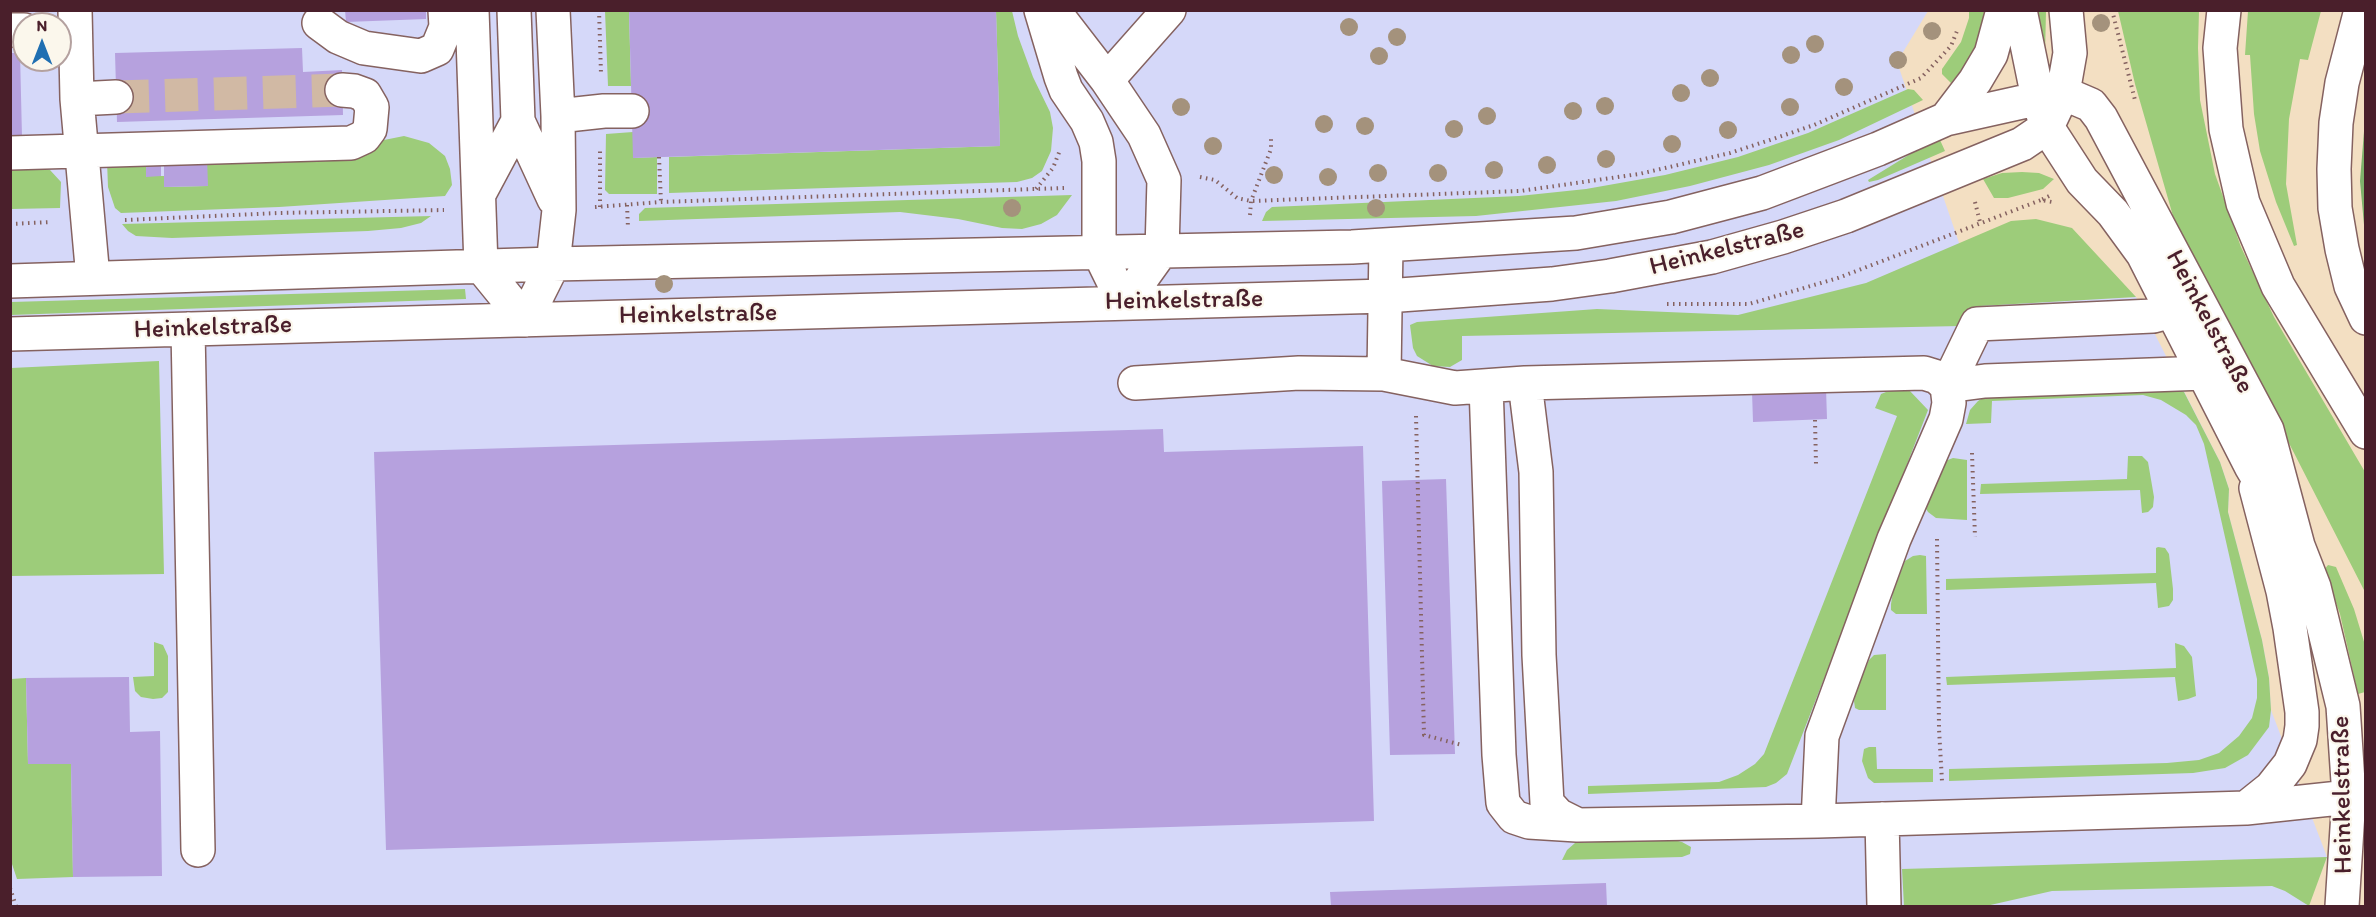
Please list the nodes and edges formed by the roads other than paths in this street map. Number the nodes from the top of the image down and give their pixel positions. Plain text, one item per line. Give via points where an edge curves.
1 (446, 10) edge
2 (472, 10) edge
3 (514, 10) edge
4 (553, 10) edge
5 (1041, 10) edge
6 (1053, 10) edge
7 (1169, 10) edge
8 (2003, 10) edge
9 (2020, 10) edge
10 (2066, 10) edge
11 (2224, 10) edge
12 (2361, 10) edge
13 (319, 23) dead end
14 (72, 44) edge
15 (1107, 80) junction
16 (342, 90) tunnel mouth
17 (116, 97) tunnel mouth
18 (77, 99) junction
19 (2050, 106) junction
20 (632, 111) dead end
21 (558, 116) junction
22 (1946, 119) junction
23 (518, 121) junction
24 (81, 151) junction
25 (10, 153) edge
26 (478, 203) junction
27 (559, 210) junction
28 (1386, 245) junction
29 (1162, 250) junction
30 (1099, 252) junction
31 (553, 264) junction
32 (480, 266) junction
33 (93, 278) junction
34 (10, 281) edge
35 (1386, 296) junction
36 (1124, 303) junction
37 (2366, 318) edge
38 (525, 320) junction
39 (188, 329) junction
40 (10, 334) edge
41 (2188, 342) junction
42 (1957, 364) junction
43 (1384, 374) junction
44 (1135, 383) dead end
45 (1526, 383) junction
46 (1486, 386) junction
47 (2366, 432) edge
48 (2251, 466) junction
49 (2298, 546) junction
50 (2349, 797) junction
51 (2246, 808) junction
52 (1882, 819) junction
53 (1818, 821) junction
54 (1578, 825) junction
55 (198, 850) dead end
56 (1884, 906) edge
57 (2342, 906) edge

1 - 13 main road via 446,27 437,49 421,56 364,48 338,37
2 - 26 main road
3 - 23 main road
4 - 21 main road
5 - 30 main road via 1066,90 1096,142
6 - 15 main road
7 - 15 main road
8 - 22 main road, Heinkelstraße via 1991,54
9 - 19 main road, Heinkelstraße
10 - 19 main road via 2070,53
11 - 47 main road via 2220,48 2226,129 2243,203 2278,286
12 - 37 main road via 2342,82 2334,169 2342,249 2351,286
14 - 18 main road
15 - 29 main road via 1144,135 1164,180
16 - 24 main road via 365,95 372,107 370,129 351,143
17 - 18 main road
18 - 24 main road
19 - 22 main road, Heinkelstraße
19 - 35 main road, Heinkelstraße via 2022,144 1846,216 1783,237 1712,257 1610,276
19 - 41 main road, Heinkelstraße via 2082,181 2113,213 2143,254
19 - 49 main road, Heinkelstraße via 2091,105 2101,118 2267,430
20 - 21 main road
21 - 27 main road
22 - 28 main road, Heinkelstraße via 1762,193 1671,217 1576,233
23 - 26 main road
23 - 27 main road
24 - 25 main road
24 - 33 main road
26 - 32 main road
27 - 31 main road
28 - 29 main road, Heinkelstraße
28 - 35 main road
29 - 30 main road, Heinkelstraße
29 - 36 main road
30 - 31 main road, Heinkelstraße
30 - 36 main road
31 - 32 main road, Heinkelstraße
31 - 38 main road
32 - 33 main road, Heinkelstraße
32 - 38 main road
33 - 34 main road, Heinkelstraße
35 - 36 main road, Heinkelstraße
35 - 43 main road
36 - 38 main road, Heinkelstraße
38 - 39 main road, Heinkelstraße
39 - 40 main road, Heinkelstraße
39 - 55 main road
41 - 42 main road via 1985,381
41 - 42 main road via 2152,316 1977,324
41 - 48 main road, Heinkelstraße
42 - 45 main road via 1937,377 1924,373
42 - 53 main road via 1946,419 1894,539 1822,736
43 - 44 main road via 1299,373
43 - 46 main road via 1455,388
45 - 46 main road
45 - 54 main road via 1536,472 1539,655 1547,803 1558,815
46 - 54 main road via 1503,802 1514,817 1529,822
48 - 49 main road, Heinkelstraße
48 - 51 main road via 2283,591 2302,712 2300,740 2290,764 2271,788
49 - 50 main road, Heinkelstraße via 2314,587 2343,706
50 - 51 main road
50 - 57 main road, Heinkelstraße
51 - 52 main road
52 - 53 main road
52 - 56 main road
53 - 54 main road

